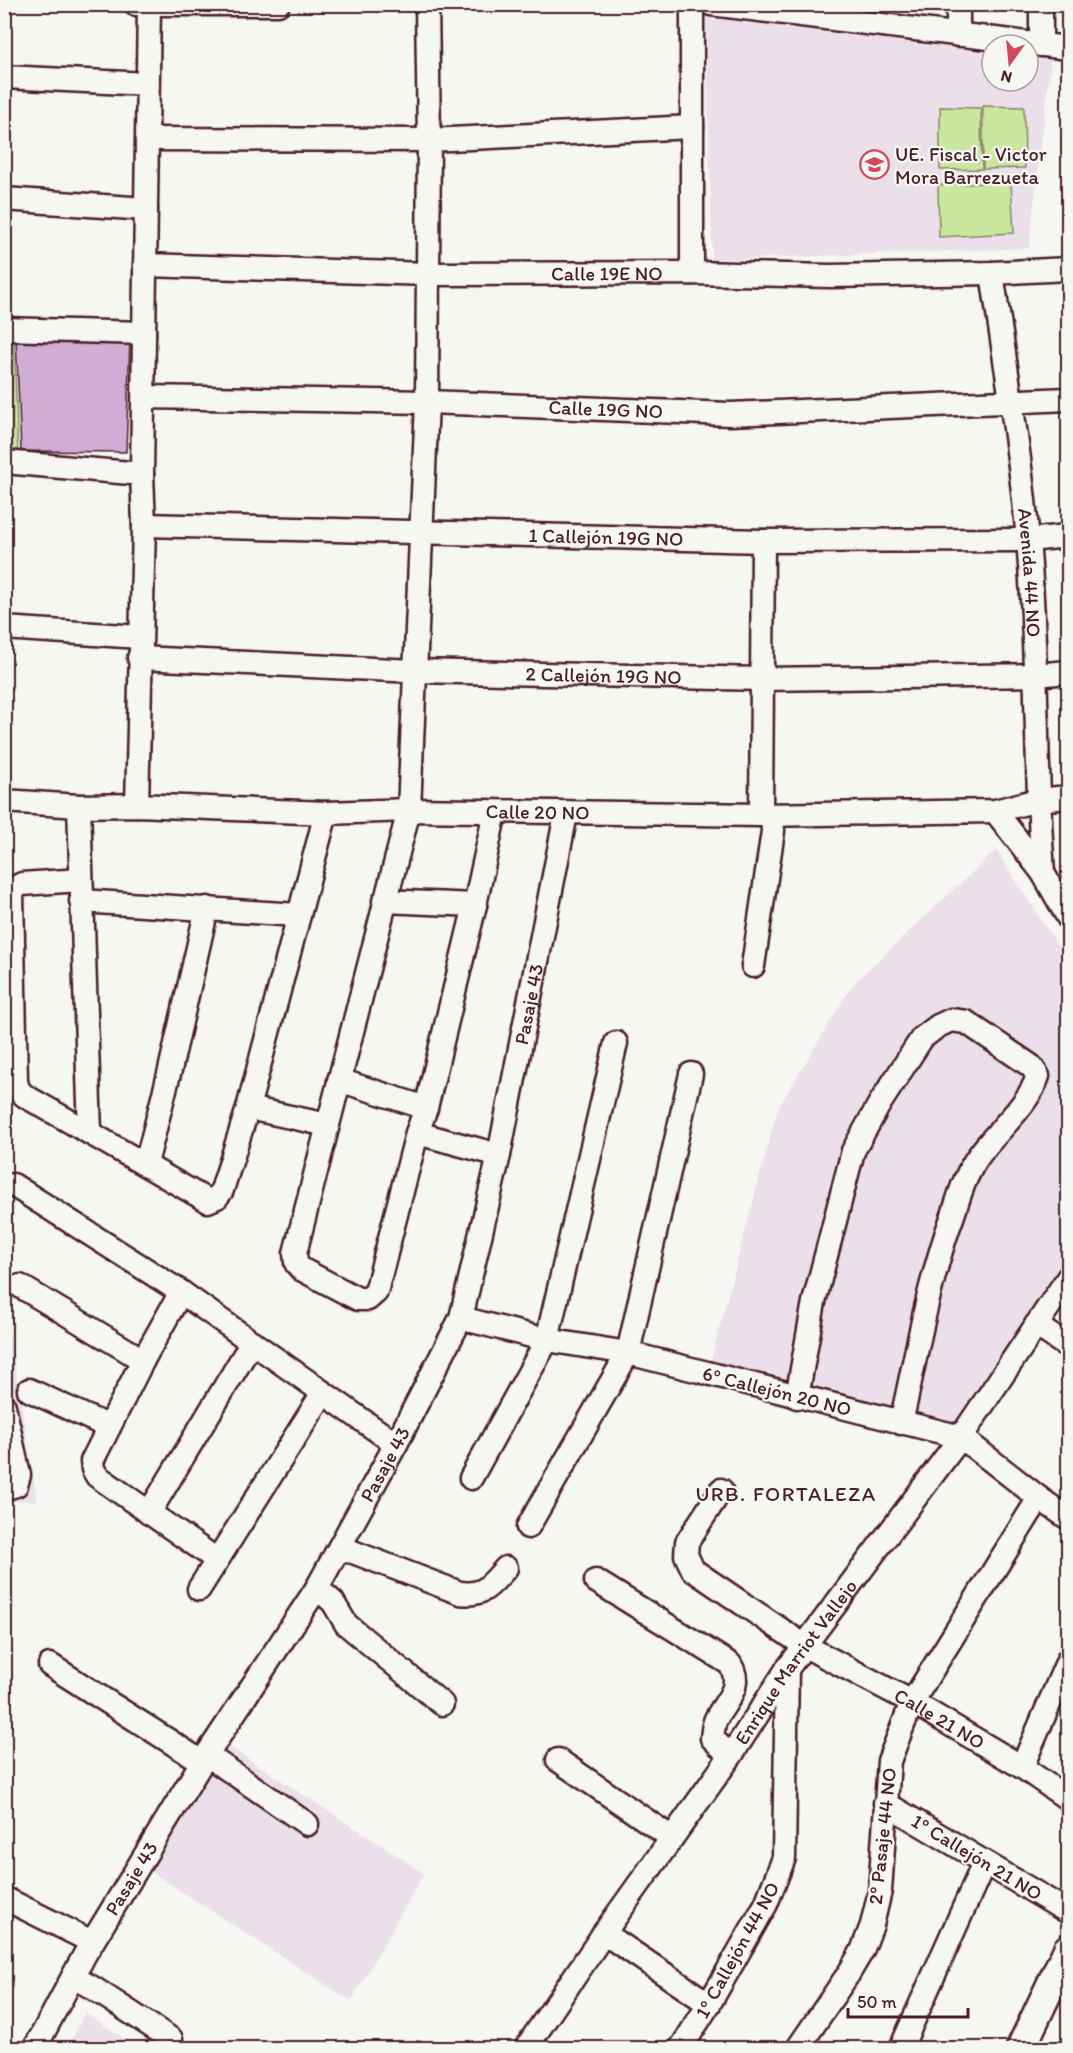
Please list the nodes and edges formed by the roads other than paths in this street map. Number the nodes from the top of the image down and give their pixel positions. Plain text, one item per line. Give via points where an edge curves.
1 (136, 4) edge
2 (278, 4) edge
3 (412, 4) edge
4 (426, 4) edge
5 (433, 4) edge
6 (692, 4) edge
7 (711, 4) edge
8 (958, 4) edge
9 (1041, 4) edge
10 (149, 5) edge
11 (958, 35) junction
12 (1041, 45) junction
13 (1068, 48) edge
14 (4, 77) edge
15 (148, 84) junction
16 (692, 127) junction
17 (148, 139) junction
18 (429, 140) junction
19 (4, 199) edge
20 (146, 208) junction
21 (145, 265) junction
22 (1068, 269) edge
23 (692, 273) junction
24 (992, 273) junction
25 (428, 274) junction
26 (4, 329) edge
27 (144, 333) junction
28 (144, 397) junction
29 (1068, 399) edge
30 (426, 402) junction
31 (1010, 402) junction
32 (4, 462) edge
33 (142, 474) junction
34 (144, 525) junction
35 (422, 532) junction
36 (1068, 536) edge
37 (1028, 540) junction
38 (763, 541) junction
39 (4, 628) edge
40 (140, 648) junction
41 (416, 671) junction
42 (1068, 672) edge
43 (1036, 675) junction
44 (762, 679) junction
45 (1068, 797) edge
46 (1038, 800) junction
47 (4, 801) edge
48 (137, 805) junction
49 (79, 806) junction
50 (409, 810) junction
51 (995, 811) junction
52 (495, 812) junction
53 (326, 813) junction
54 (566, 814) junction
55 (766, 815) junction
56 (1043, 873) junction
57 (81, 891) junction
58 (384, 901) junction
59 (475, 905) junction
60 (207, 908) junction
61 (299, 915) junction
62 (1068, 917) edge
63 (753, 966) dead end
64 (616, 1043) dead end
65 (691, 1074) dead end
66 (339, 1080) junction
67 (248, 1108) junction
68 (426, 1108) junction
69 (328, 1125) junction
70 (90, 1133) junction
71 (417, 1133) junction
72 (499, 1155) junction
73 (146, 1164) junction
74 (13, 1185) dead end
75 (1068, 1278) edge
76 (20, 1286) dead end
77 (182, 1293) junction
78 (461, 1318) junction
79 (1036, 1325) junction
80 (547, 1340) junction
81 (252, 1342) junction
82 (1068, 1347) edge
83 (628, 1353) junction
84 (143, 1360) junction
85 (29, 1390) dead end
86 (323, 1393) junction
87 (797, 1397) junction
88 (4, 1406) edge
89 (901, 1423) junction
90 (109, 1426) junction
91 (961, 1437) junction
92 (396, 1444) junction
93 (471, 1478) dead end
94 (4, 1490) edge
95 (721, 1491) dead end
96 (1039, 1498) junction
97 (149, 1513) junction
98 (1068, 1518) edge
99 (528, 1527) dead end
100 (339, 1550) junction
101 (217, 1560) junction
102 (506, 1569) dead end
103 (596, 1581) dead end
104 (317, 1588) junction
105 (199, 1589) dead end
106 (805, 1646) junction
107 (1068, 1660) edge
108 (50, 1665) dead end
109 (787, 1669) junction
110 (912, 1702) junction
111 (442, 1704) dead end
112 (732, 1754) junction
113 (204, 1759) junction
114 (558, 1760) dead end
115 (1022, 1767) junction
116 (1068, 1799) edge
117 (885, 1803) junction
118 (307, 1824) dead end
119 (672, 1838) junction
120 (984, 1863) junction
121 (4, 1898) edge
122 (1068, 1912) edge
123 (604, 1933) junction
124 (92, 1942) junction
125 (1068, 1949) edge
126 (73, 1977) junction
127 (709, 2004) junction
128 (171, 2039) dead end
129 (35, 2049) edge
130 (526, 2049) edge
131 (681, 2049) edge
132 (798, 2049) edge
133 (901, 2049) edge
134 (1021, 2049) edge

1 - 10 street
2 - 10 street
3 - 4 street
4 - 5 street
4 - 18 street
6 - 16 street
7 - 11 street
8 - 11 street
9 - 12 street
10 - 15 street
11 - 12 street
12 - 13 street
14 - 15 street
15 - 17 street
16 - 18 street
16 - 23 street
17 - 18 street
17 - 20 street
18 - 25 street
19 - 20 street
20 - 21 street
21 - 25 street, Calle 19E NO
21 - 27 street
22 - 24 street, Calle 19E NO
23 - 24 street, Calle 19E NO
23 - 25 street, Calle 19E NO
24 - 31 street, Avenida 44 NO
25 - 30 street
26 - 27 street
27 - 28 street
28 - 30 street, Calle 19G NO
28 - 33 street
29 - 31 street, Calle 19G NO
30 - 31 street, Calle 19G NO via 730,414
30 - 35 street
31 - 37 street, Avenida 44 NO
32 - 33 street
33 - 34 street
34 - 35 street, 1 Callejón 19G NO
34 - 40 street
35 - 38 street, 1 Callejón 19G NO
35 - 41 street
36 - 37 street, 1 Callejón 19G NO
37 - 38 street, 1 Callejón 19G NO
37 - 43 street, Avenida 44 NO
38 - 44 street
39 - 40 street, 2 Callejón 19G NO
40 - 41 street, 2 Callejón 19G NO
40 - 48 street
41 - 44 street, 2 Callejón 19G NO
41 - 50 street
42 - 43 street, 2 Callejón 19G NO
43 - 44 street, 2 Callejón 19G NO
43 - 46 street, Avenida 44 NO
44 - 55 street
45 - 46 street, Calle 20 NO
46 - 51 street, Calle 20 NO
46 - 56 street, Avenida 44 NO
47 - 49 street, Calle 20 NO
48 - 49 street, Calle 20 NO
48 - 53 street, Calle 20 NO
49 - 57 street
50 - 52 street, Calle 20 NO
50 - 53 street, Calle 20 NO
50 - 58 street
51 - 55 street, Calle 20 NO
51 - 56 street
52 - 54 street, Calle 20 NO
52 - 59 street
53 - 61 street
54 - 55 street, Calle 20 NO
54 - 72 street, Pasaje 43
55 - 63 street via 773,831
56 - 62 street
57 - 60 street
57 - 70 street
57 - 70 street via 22,885 12,894 16,1082 25,1096
58 - 59 street
58 - 66 street
59 - 68 street
60 - 61 street
60 - 73 street
61 - 67 street
64 - 80 street
65 - 83 street
66 - 68 street
66 - 69 street
67 - 69 street
67 - 73 street via 217,1197 208,1200
68 - 71 street
69 - 71 street via 295,1253 296,1263 358,1299 368,1299 376,1292
70 - 73 street
71 - 72 street
72 - 78 street, Pasaje 43
74 - 77 street
75 - 79 street, Enrique Marriot Vallejo
76 - 84 street
77 - 81 street
77 - 84 street
78 - 80 street, 6º Callejón 20 NO
78 - 92 street, Pasaje 43
79 - 82 street
79 - 91 street, Enrique Marriot Vallejo
80 - 83 street, 6º Callejón 20 NO
80 - 93 street
81 - 86 street
81 - 97 street
83 - 87 street, 6º Callejón 20 NO
83 - 99 street
84 - 90 street
85 - 90 street
86 - 92 street
86 - 101 street
87 - 89 street, 6º Callejón 20 NO
87 - 89 street via 814,1302 853,1150 922,1038 951,1020 966,1022 1031,1066 1038,1076 1034,1087 969,1171 929,1291
88 - 94 street via 19,1475 16,1485
89 - 91 street, 6º Callejón 20 NO
90 - 97 street via 92,1461 93,1469 97,1476
91 - 96 street, 6º Callejón 20 NO
91 - 106 street, Enrique Marriot Vallejo
92 - 100 street, Pasaje 43
95 - 106 street, Calle 21 NO via 687,1542 693,1570
96 - 98 street, 6º Callejón 20 NO
96 - 110 street, 2º Pasaje 44 NO
97 - 101 street
100 - 102 street via 474,1595
100 - 104 street, Pasaje 43
101 - 105 street
103 - 112 street via 730,1664 736,1686 714,1722 712,1738
104 - 111 street via 333,1602 346,1624
104 - 113 street, Pasaje 43
106 - 109 street, Enrique Marriot Vallejo
106 - 110 street, Calle 21 NO
107 - 115 street
108 - 113 street
109 - 112 street, Enrique Marriot Vallejo
109 - 127 street, 1º Callejón 44 NO via 784,1857 766,1904
110 - 115 street, Calle 21 NO
110 - 117 street, 2º Pasaje 44 NO via 889,1761
112 - 119 street, Enrique Marriot Vallejo
113 - 118 street
113 - 124 street, Pasaje 43
114 - 119 street
115 - 116 street, Calle 21 NO
117 - 120 street, 1º Callejón 21 NO
117 - 132 street, 2º Pasaje 44 NO via 880,1891 872,1925 854,1966
119 - 123 street, Enrique Marriot Vallejo
120 - 122 street, 1º Callejón 21 NO
120 - 133 street
121 - 124 street
123 - 127 street
123 - 130 street, Enrique Marriot Vallejo
124 - 126 street, Pasaje 43
125 - 134 main road
126 - 128 street
126 - 129 street, Pasaje 43
127 - 131 street, 1º Callejón 44 NO

